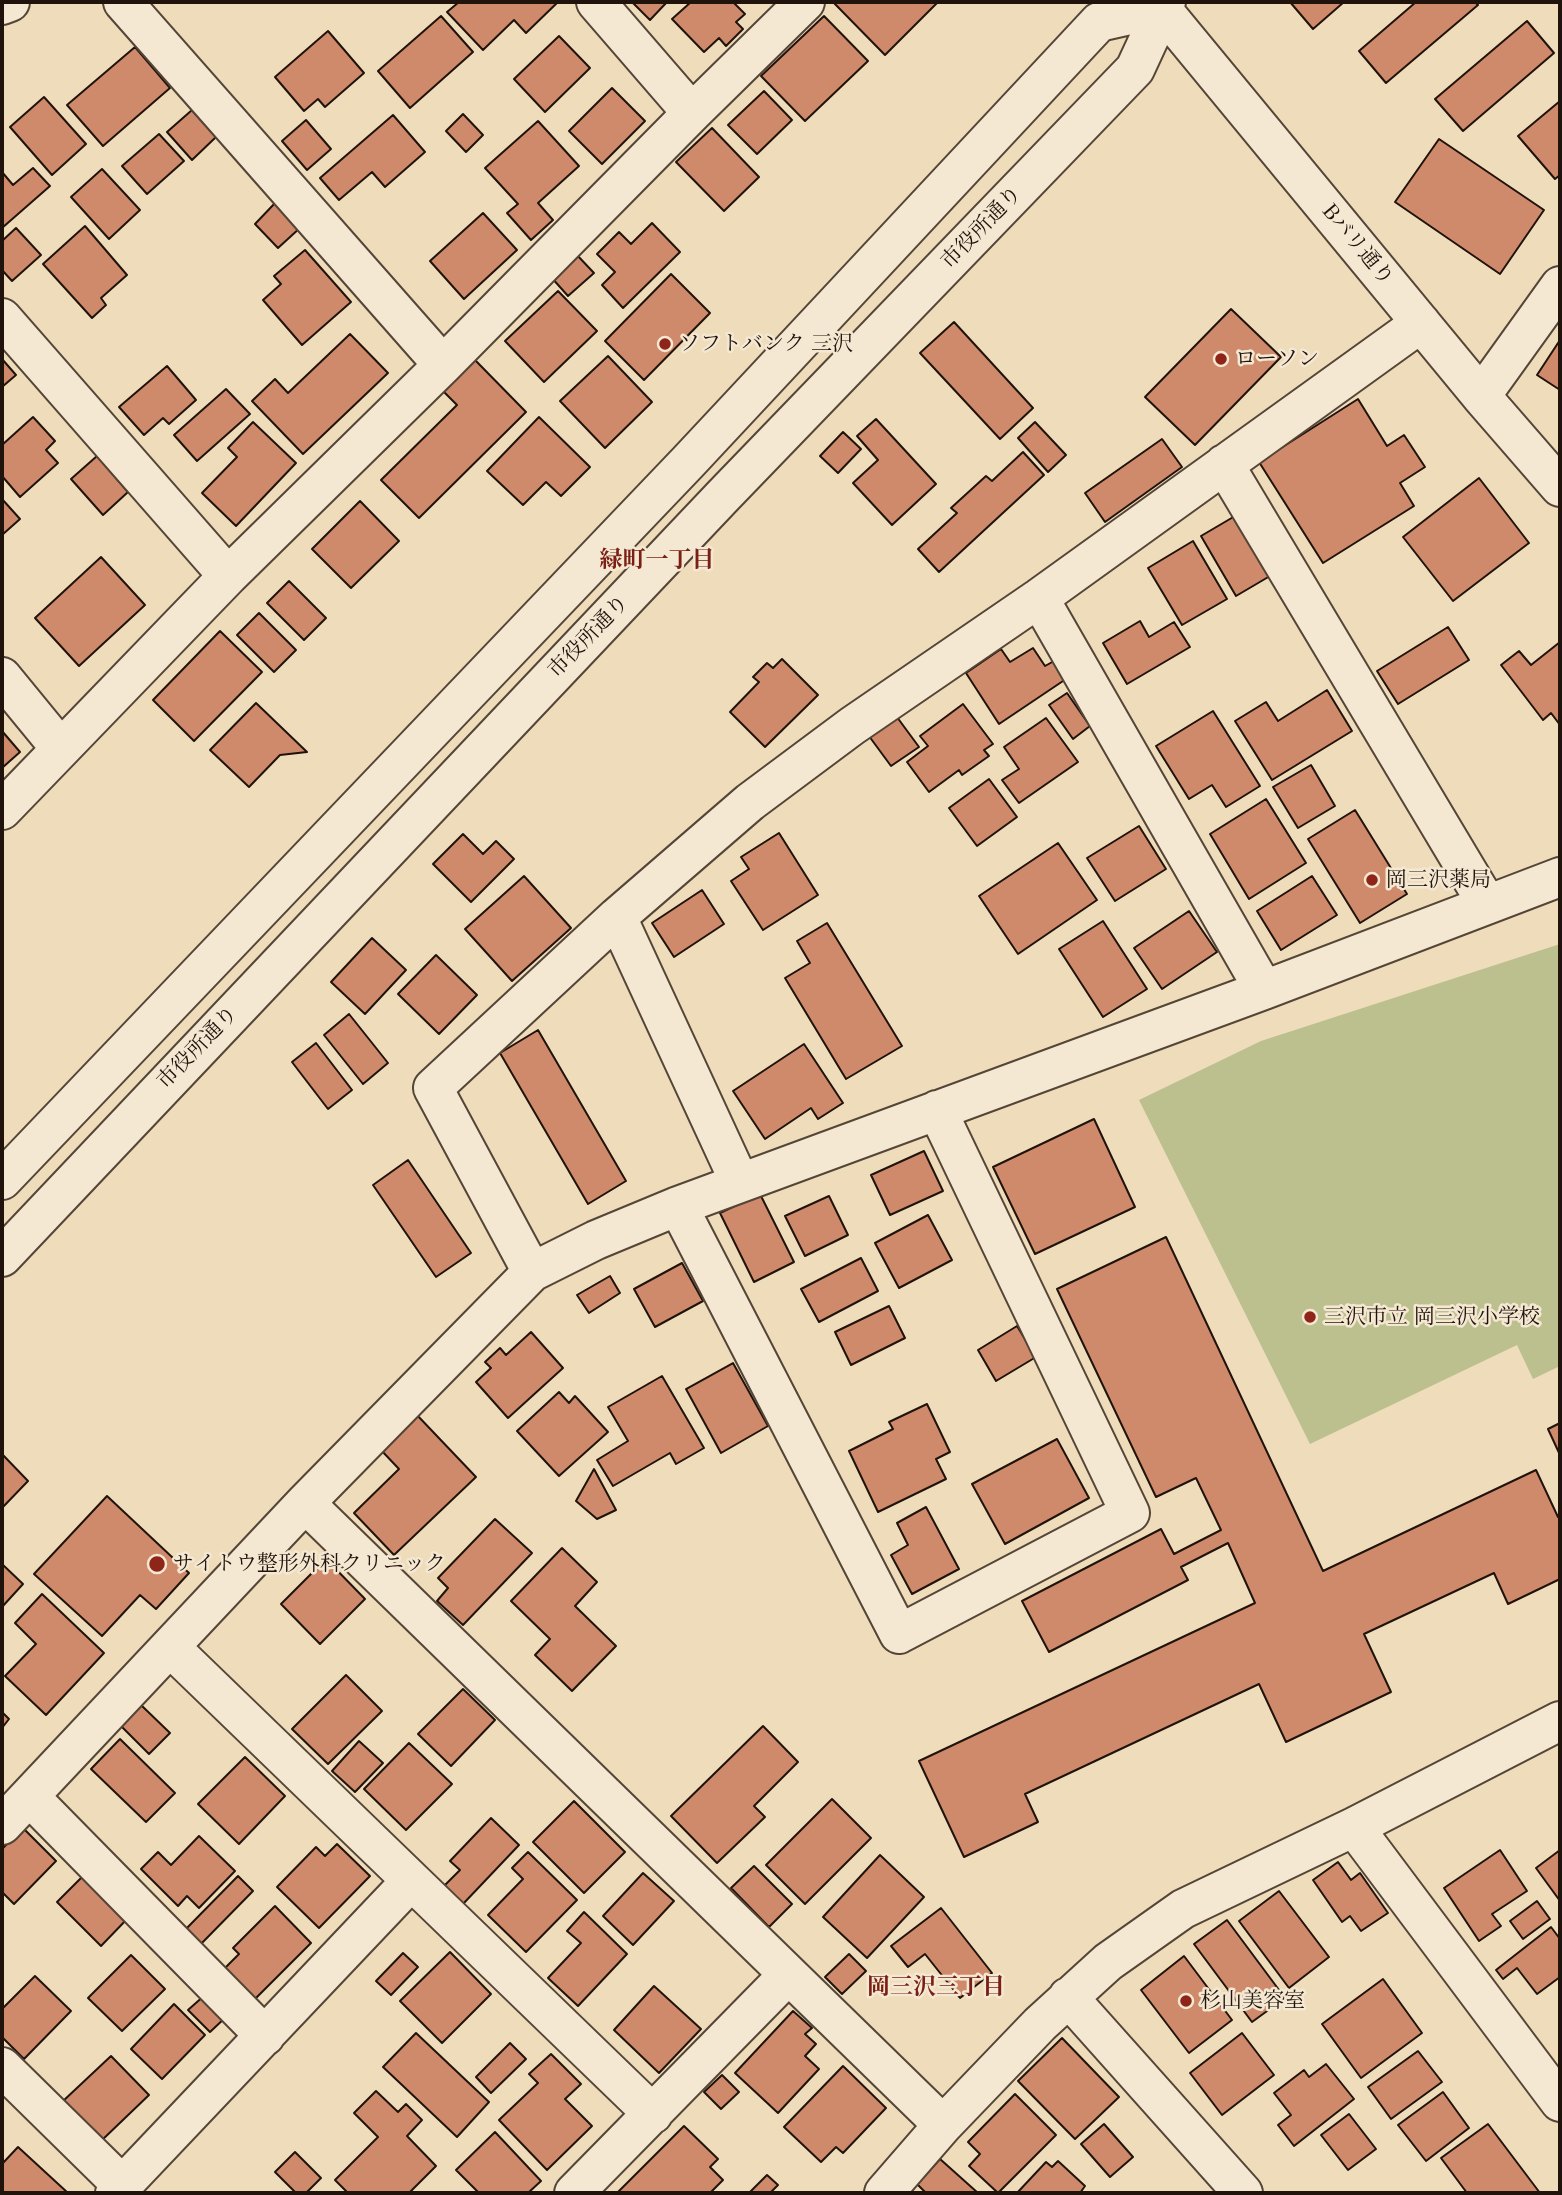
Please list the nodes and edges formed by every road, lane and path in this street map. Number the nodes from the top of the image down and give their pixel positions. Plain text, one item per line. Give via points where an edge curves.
1 (10, 2) edge
2 (123, 2) edge
3 (596, 2) edge
4 (805, 2) edge
5 (1161, 4) edge
6 (2, 5) edge
7 (691, 113) junction
8 (1560, 286) edge
9 (2, 318) edge
10 (1421, 323) junction
11 (443, 365) junction
12 (1481, 396) junction
13 (1224, 464) junction
14 (1560, 487) edge
15 (228, 576) junction
16 (1039, 598) junction
17 (2, 677) edge
18 (61, 749) junction
19 (2, 810) edge
20 (1560, 877) edge
21 (1488, 904) junction
22 (617, 917) junction
23 (1264, 990) junction
24 (937, 1110) junction
25 (2, 1180) edge
26 (740, 1183) junction
27 (678, 1206) junction
28 (2, 1257) edge
29 (531, 1272) junction
30 (305, 1503) junction
31 (171, 1647) junction
32 (1560, 1721) edge
33 (30, 1797) junction
34 (2, 1825) edge
35 (1354, 1827) junction
36 (410, 1882) junction
37 (788, 1975) junction
38 (1068, 1997) junction
39 (265, 2036) junction
40 (2, 2067) edge
41 (1560, 2102) edge
42 (653, 2114) junction
43 (943, 2125) junction
44 (119, 2189) edge
45 (574, 2193) edge
46 (884, 2193) edge
47 (1243, 2193) edge

1 - 6 street
2 - 11 street
3 - 7 street
4 - 7 street
5 - 10 street, Bバリ通り
5 - 25 street via 1099,22 689,461
5 - 28 street, 市役所通り via 1135,69
7 - 11 street
8 - 12 street
9 - 15 street
10 - 12 street, Bバリ通り
10 - 13 street
11 - 15 street
12 - 14 street, Bバリ通り
13 - 16 street
13 - 21 street
15 - 18 street
16 - 22 street via 750,802
16 - 23 street
17 - 18 street
18 - 19 street
20 - 21 street
21 - 23 street
22 - 26 street
22 - 29 street via 433,1088
23 - 24 street
24 - 26 street
24 - 27 street via 1130,1513 899,1634
26 - 27 street
27 - 29 street
29 - 30 street
30 - 31 street
30 - 37 street
31 - 33 street
31 - 36 street
32 - 35 street
33 - 34 street
33 - 39 street
35 - 38 street via 1183,1909
35 - 41 street
36 - 39 street
36 - 42 street
37 - 42 street
37 - 43 street
38 - 43 street
38 - 47 street
39 - 44 street
40 - 44 street
42 - 45 street
43 - 46 street

